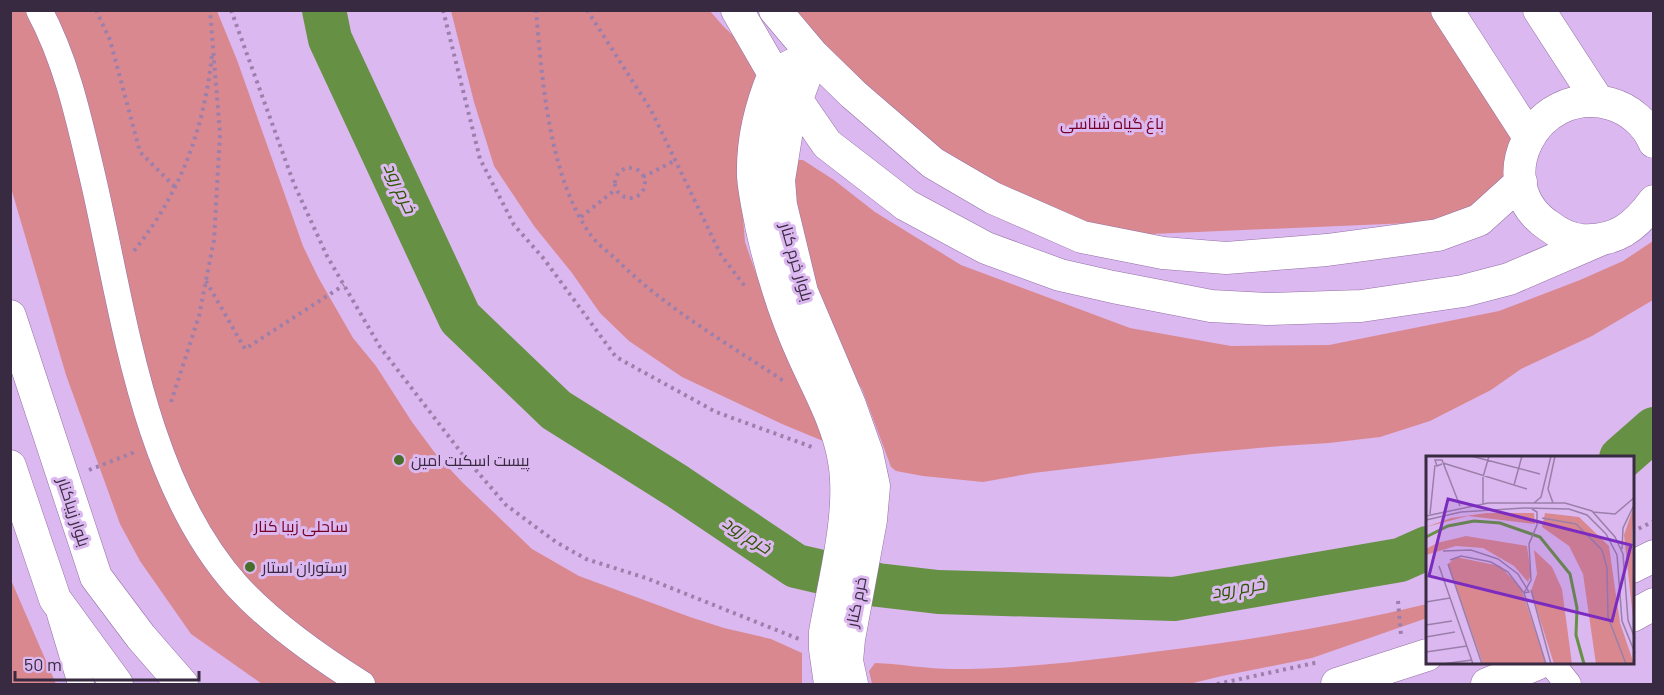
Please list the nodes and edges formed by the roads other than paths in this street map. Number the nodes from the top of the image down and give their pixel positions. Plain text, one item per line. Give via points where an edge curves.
1 (39, 10) edge
2 (737, 10) edge
3 (776, 10) edge
4 (1447, 10) edge
5 (1539, 10) edge
6 (813, 56) junction
7 (774, 74) junction
8 (796, 99) junction
9 (1598, 101) junction
10 (1651, 132) edge
11 (1528, 136) junction
12 (1521, 182) junction
13 (1653, 201) edge
14 (1602, 239) junction
15 (10, 316) edge
16 (10, 466) edge
17 (859, 516) junction
18 (1653, 556) edge
19 (1634, 566) edge
20 (55, 599) junction
21 (1653, 604) edge
22 (1634, 615) edge
23 (833, 640) junction
24 (1426, 656) edge
25 (1532, 665) edge
26 (1554, 665) edge
27 (81, 684) edge
28 (117, 684) edge
29 (182, 684) edge
30 (362, 684) edge
31 (830, 684) edge
32 (852, 684) edge
33 (1337, 684) edge
34 (1487, 684) edge
35 (1568, 684) edge

1 - 30 street via 74,99 132,361 158,444 195,528 237,586 314,652
2 - 7 main road
3 - 6 main road
4 - 11 main road
5 - 9 main road
6 - 7 main road
6 - 8 main road, بلوار خرم کنار
6 - 12 main road via 933,163 993,198 1082,237 1163,253 1226,258 1327,250 1438,234 1479,220
7 - 8 main road
7 - 17 main road, بلوار خرم کنار via 765,96 757,138 753,176 759,213 769,264 830,413
8 - 14 main road via 827,144 864,174 906,205 986,248 1060,275 1211,306 1361,306 1463,291 1509,279
8 - 17 main road, بلوار خرم کنار via 779,180 781,205 802,291 867,453 874,486
9 - 10 main road via 1619,107
9 - 11 main road via 1558,108
11 - 12 main road via 1521,159
12 - 14 main road via 1528,203 1541,221 1580,240
13 - 14 main road via 1641,219 1623,232
15 - 29 main road, بلوار زیباکنار via 96,577
16 - 20 main road
17 - 23 main road, خرم کنار
18 - 19 main road
20 - 27 street
20 - 28 main road
21 - 22 main road
23 - 31 main road
23 - 32 main road, خرم کنار via 847,661
24 - 33 main road
25 - 34 main road
26 - 35 street

